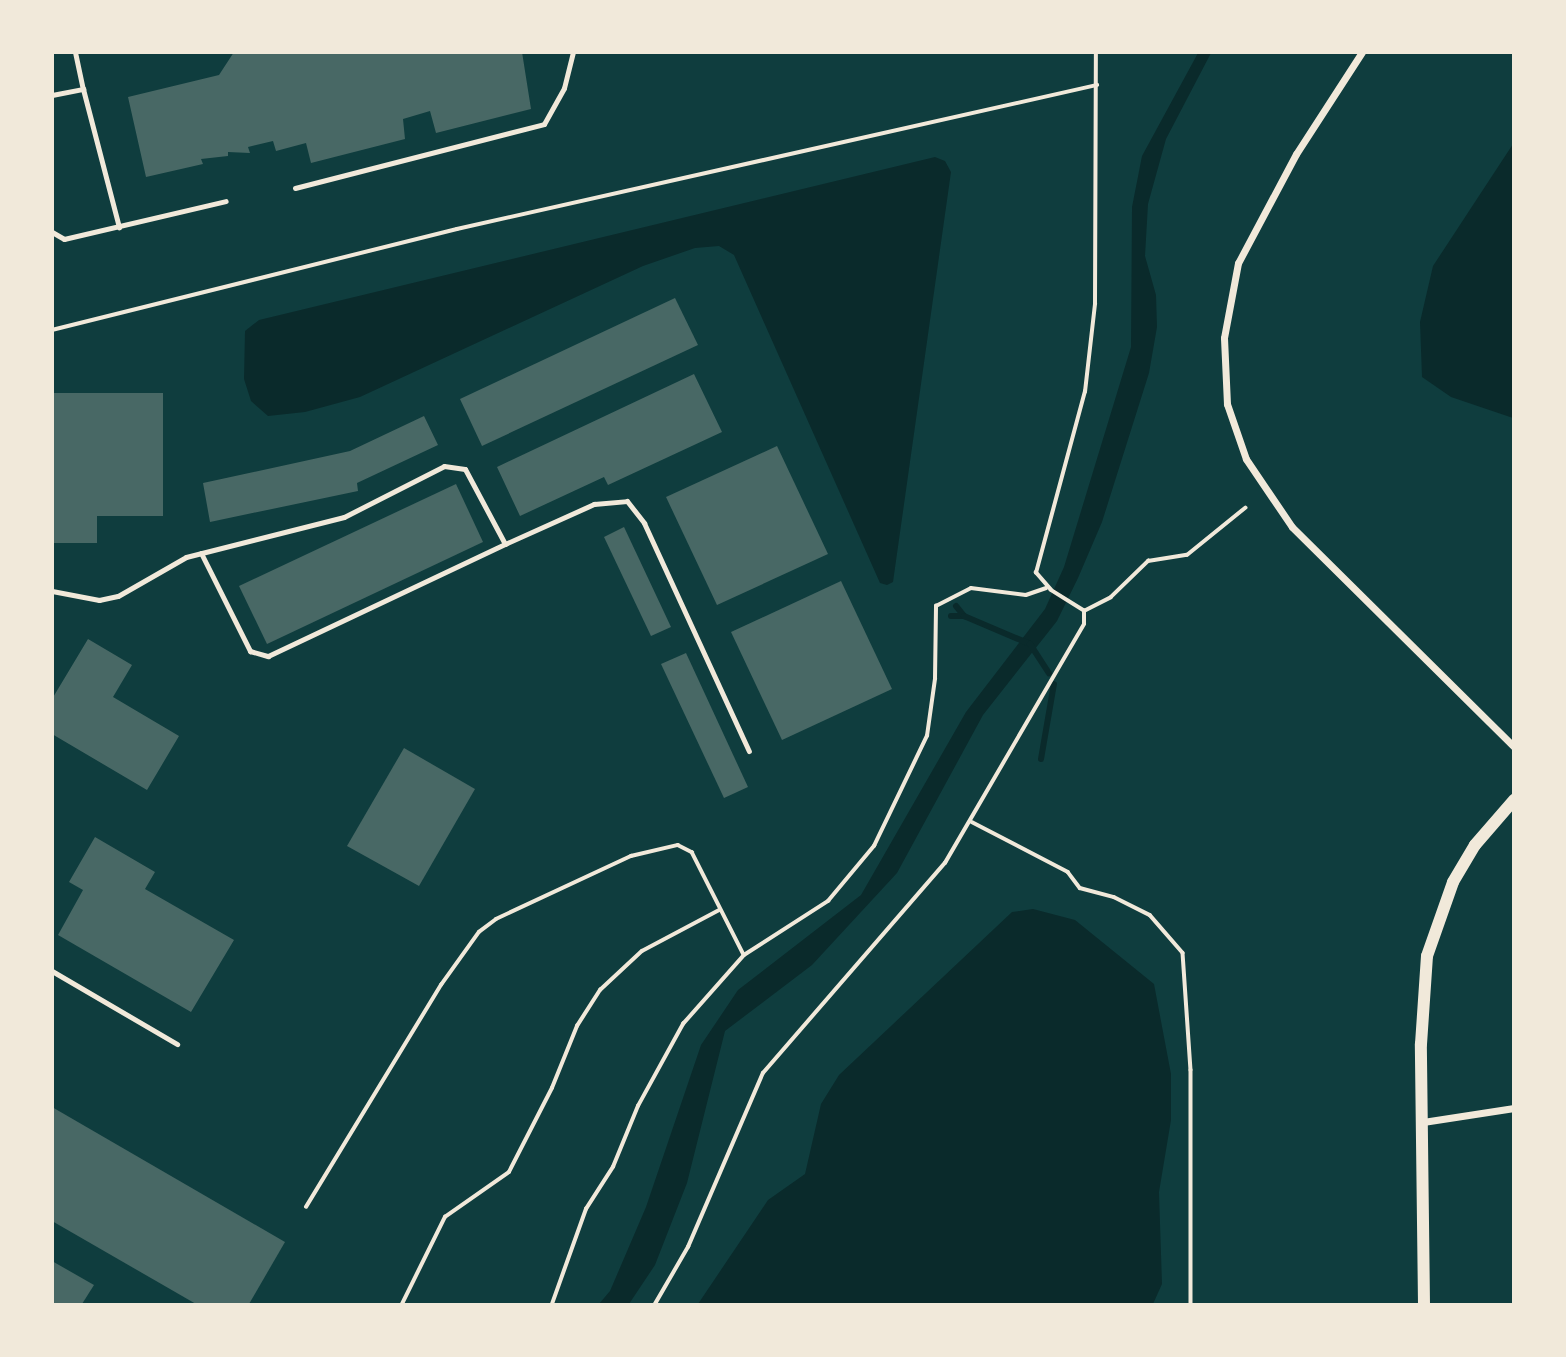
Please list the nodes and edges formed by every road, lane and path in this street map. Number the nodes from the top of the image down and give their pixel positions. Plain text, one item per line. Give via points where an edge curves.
1 (75, 52) edge
2 (573, 52) edge
3 (1096, 52) edge
4 (1362, 52) edge
5 (1097, 85) junction
6 (83, 89) junction
7 (52, 95) edge
8 (295, 188) dead end
9 (226, 201) dead end
10 (119, 227) junction
11 (52, 232) edge
12 (52, 330) edge
13 (1245, 508) dead end
14 (505, 544) junction
15 (201, 553) junction
16 (1049, 589) junction
17 (52, 591) edge
18 (1084, 611) junction
19 (1514, 747) edge
20 (749, 751) dead end
21 (1514, 800) edge
22 (972, 822) junction
23 (719, 910) junction
24 (744, 956) junction
25 (52, 971) edge
26 (177, 1044) dead end
27 (1514, 1108) edge
28 (1423, 1122) junction
29 (306, 1208) dead end
30 (402, 1304) edge
31 (552, 1304) edge
32 (655, 1304) edge
33 (1191, 1304) edge
34 (1424, 1304) edge

1 - 6 lane
2 - 8 lane via 565,88 544,124
3 - 5 path
4 - 19 street via 1296,154 1238,263 1224,338 1227,404 1246,459 1292,527
5 - 12 path via 457,229
5 - 16 path via 1095,304 1085,392 1037,573
6 - 7 lane
6 - 10 lane
9 - 10 lane
10 - 11 lane via 64,239
13 - 18 path via 1187,555 1148,561 1111,597
14 - 15 lane via 465,469 444,466 344,517
14 - 15 lane via 268,656 250,652
14 - 20 lane via 594,504 627,501 644,523
15 - 17 lane via 118,596 99,600
16 - 18 path
16 - 24 path via 1026,595 971,588 936,606 935,679 927,736 874,846 828,901
18 - 22 path via 1084,624
21 - 28 street via 1475,845 1437,918 1423,984
22 - 32 path via 945,863 763,1073 688,1247
22 - 33 path via 1068,872 1080,888 1114,897 1150,915 1183,953 1191,1070
23 - 24 path
23 - 29 path via 692,852 678,845 631,856 496,919 479,932 441,985
23 - 30 path via 642,951 600,990 577,1026 552,1088 509,1172 445,1217
24 - 31 path via 709,991 664,1059 613,1167 586,1209
25 - 26 lane
27 - 28 street
28 - 34 street

